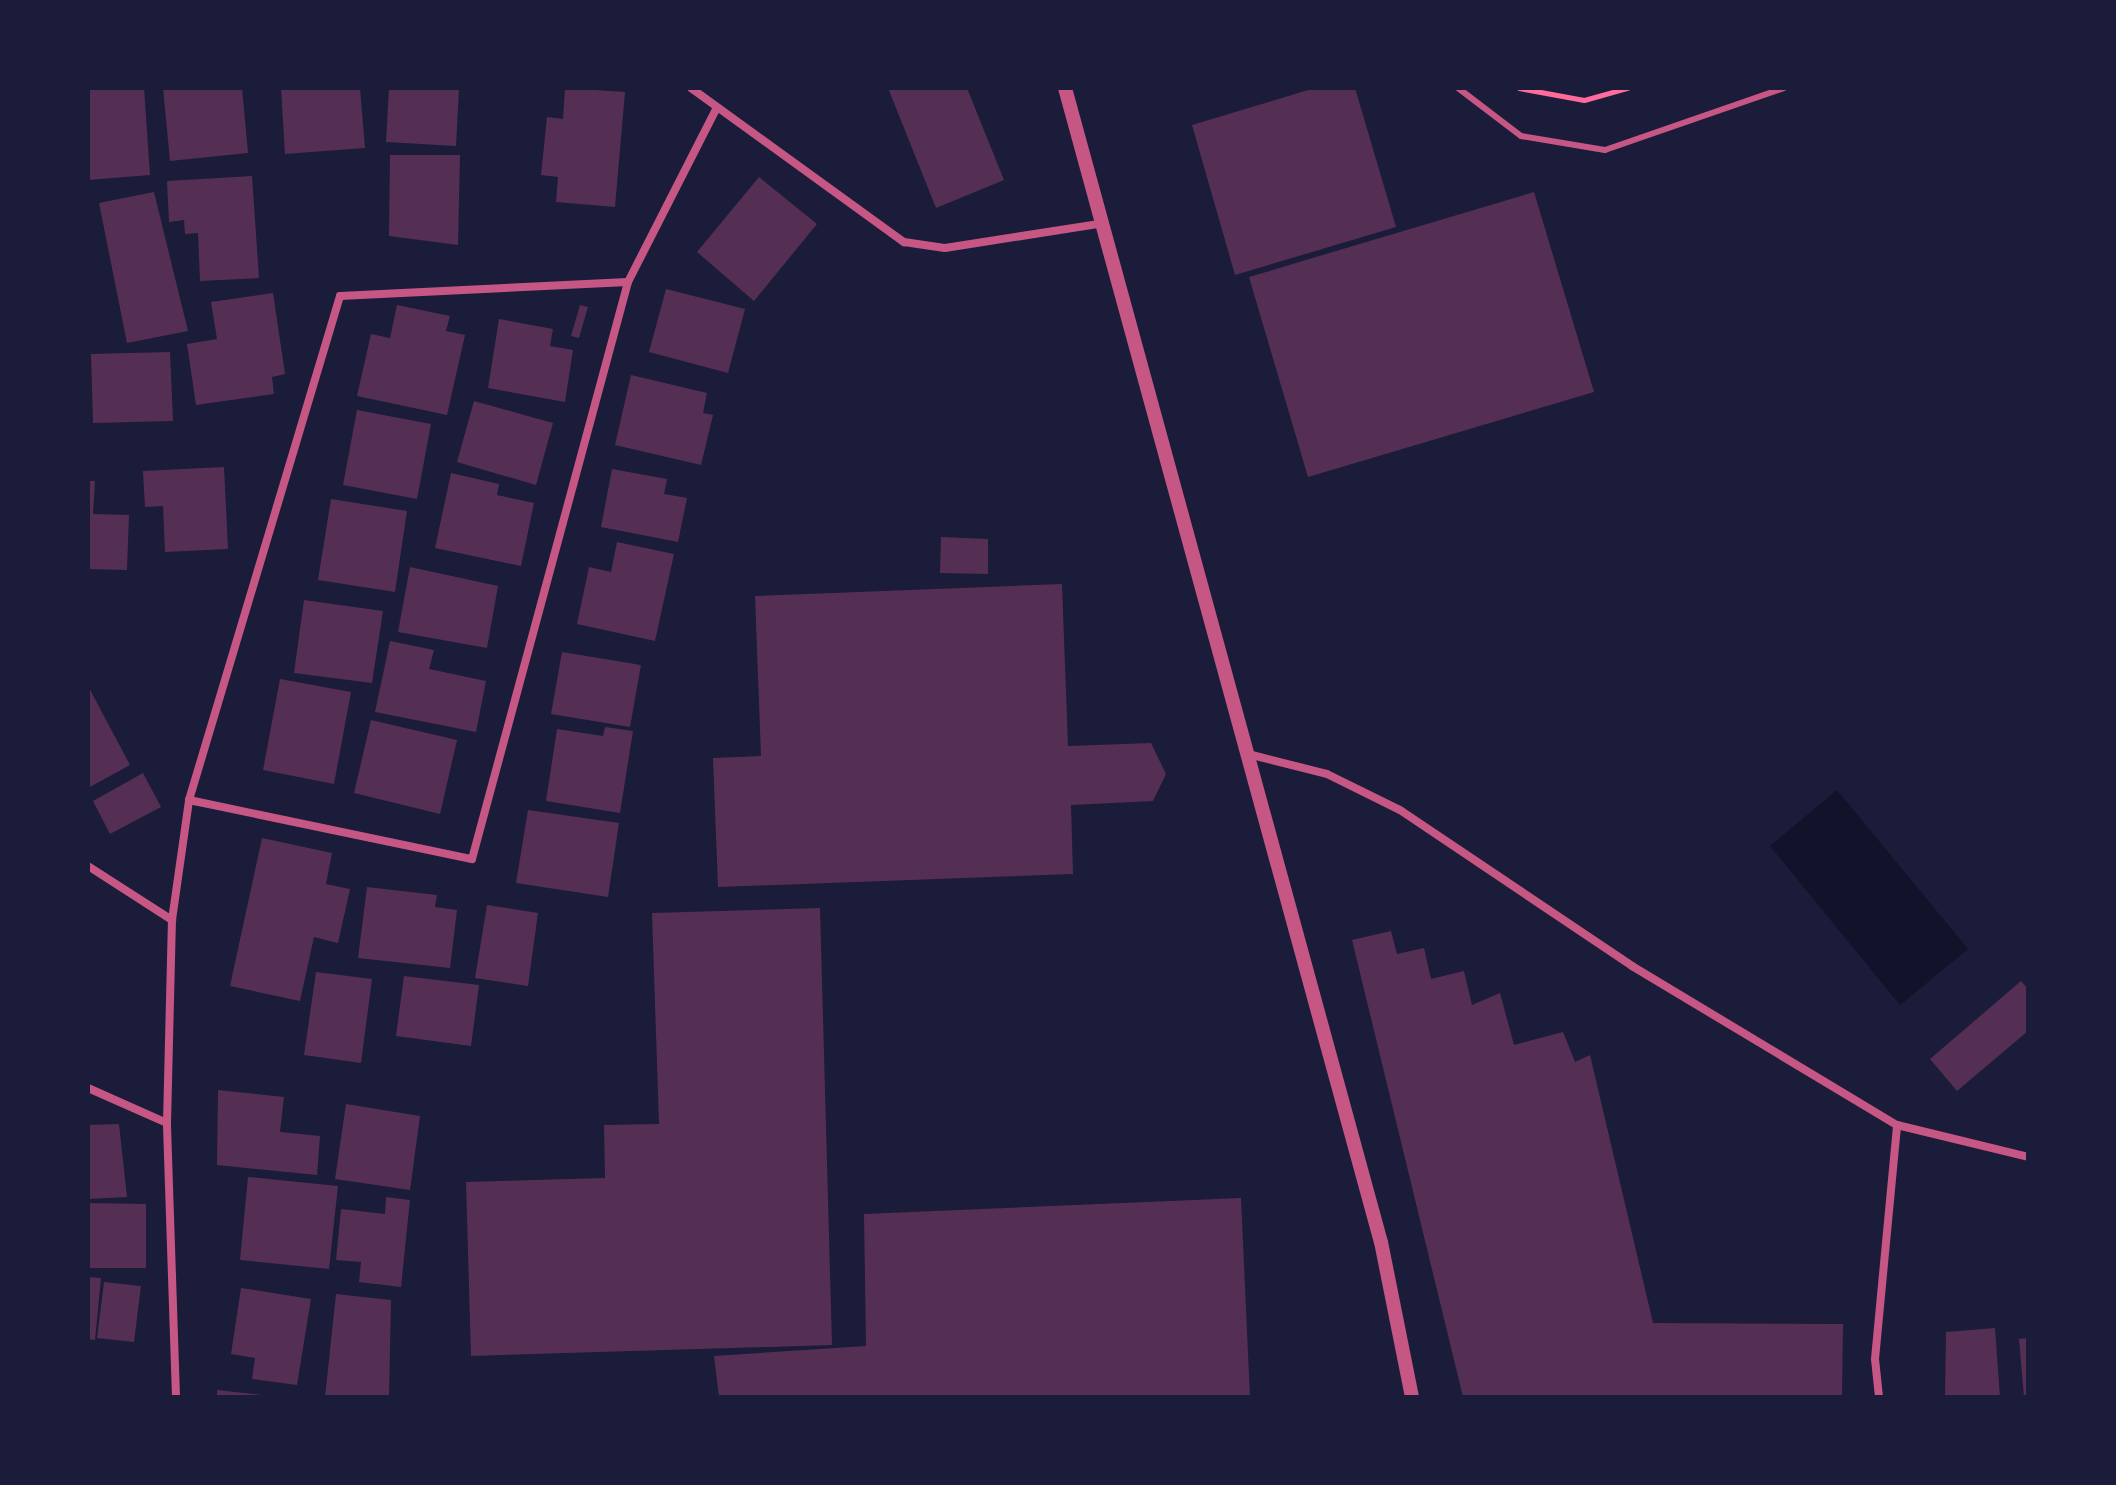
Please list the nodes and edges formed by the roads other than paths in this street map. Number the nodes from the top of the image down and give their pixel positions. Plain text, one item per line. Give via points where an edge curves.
1 (691, 88) edge
2 (1065, 88) edge
3 (1458, 88) edge
4 (1784, 88) edge
5 (717, 107) junction
6 (1099, 224) junction
7 (628, 282) junction
8 (1247, 754) junction
9 (189, 800) junction
10 (88, 866) edge
11 (172, 920) junction
12 (88, 1088) edge
13 (167, 1123) junction
14 (1897, 1125) junction
15 (2028, 1157) edge
16 (176, 1397) edge
17 (1412, 1397) edge
18 (1879, 1397) edge

1 - 5 street
2 - 6 street
3 - 4 lane via 1521,136 1605,150
5 - 6 street via 904,242 945,248
5 - 7 street
6 - 8 street
7 - 9 street via 340,296
7 - 9 street via 472,859
8 - 14 street via 1327,774 1400,810 1632,966
8 - 17 street via 1381,1242
9 - 11 street
10 - 11 street
11 - 13 street
12 - 13 street
13 - 16 street
14 - 15 street
14 - 18 street via 1875,1359

